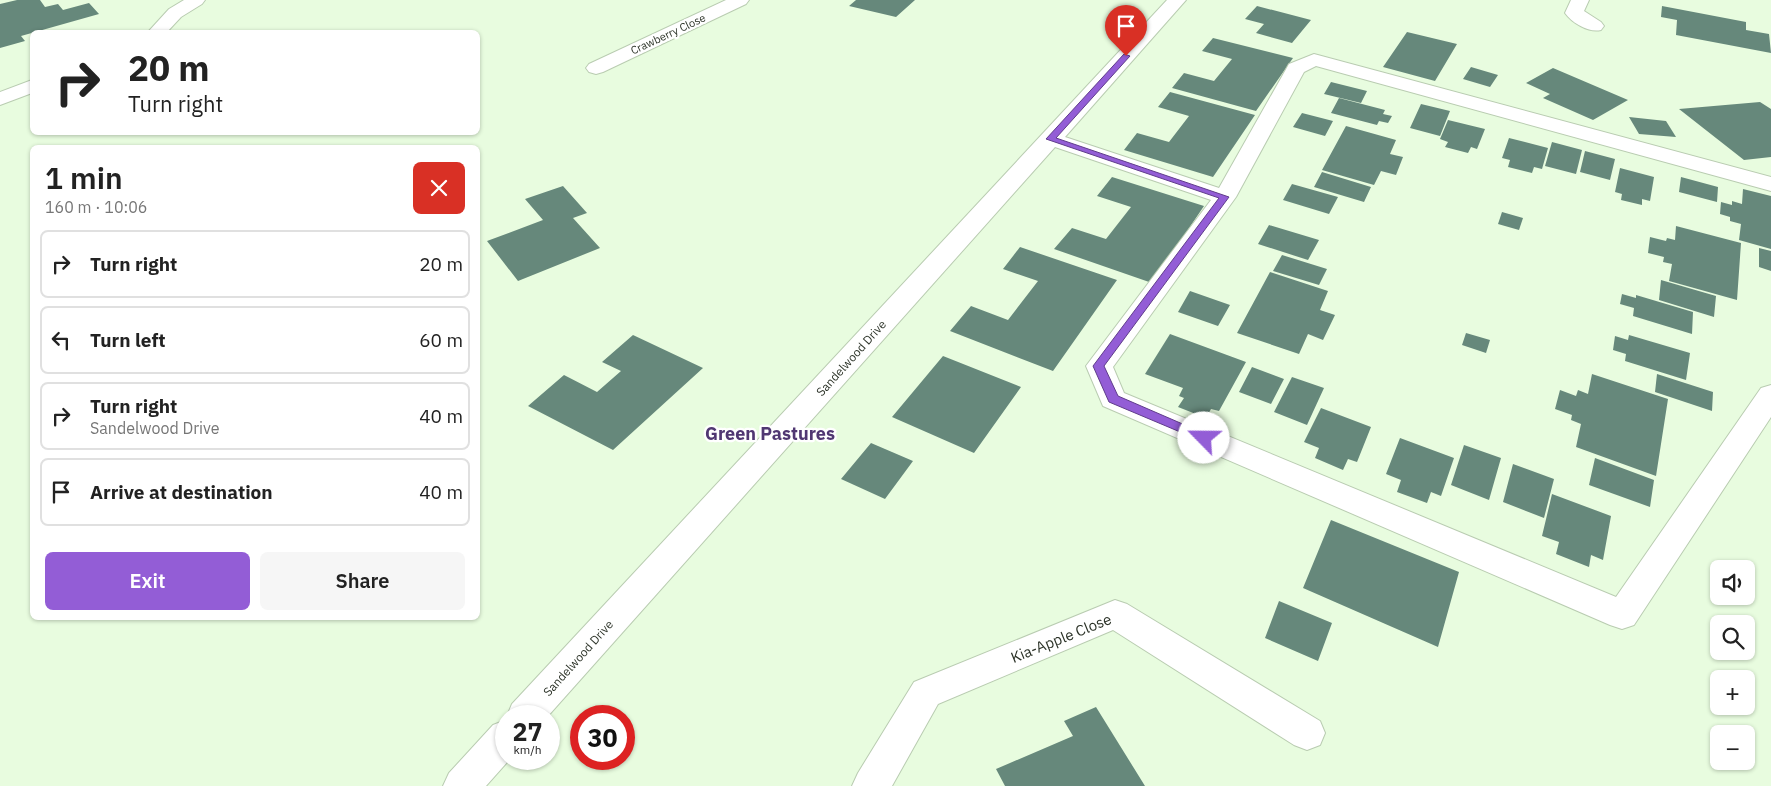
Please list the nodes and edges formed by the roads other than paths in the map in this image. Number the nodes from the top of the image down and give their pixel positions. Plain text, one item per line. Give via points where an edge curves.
1 (196, 0) edge
2 (740, 0) edge
3 (1177, 0) edge
4 (1580, 0) edge
5 (1595, 26) dead end
6 (159, 30) edge
7 (596, 68) dead end
8 (30, 87) edge
9 (0, 99) edge
10 (1051, 139) junction
11 (1771, 184) edge
12 (1224, 197) junction
13 (1771, 395) edge
14 (535, 705) edge
15 (1307, 733) dead end
16 (495, 749) edge
17 (462, 786) edge
18 (871, 786) edge

1 - 6 street via 175,13
2 - 7 street, Crawberry Close
3 - 10 street, Sandelwood Drive
4 - 5 street via 1574,14
8 - 9 street
10 - 12 street
10 - 14 street, Sandelwood Drive
11 - 12 street via 1314,60 1296,68
12 - 13 street via 1098,366 1113,399 1622,615
15 - 18 street, Kia-Apple Close via 1115,614 926,693
16 - 17 street

